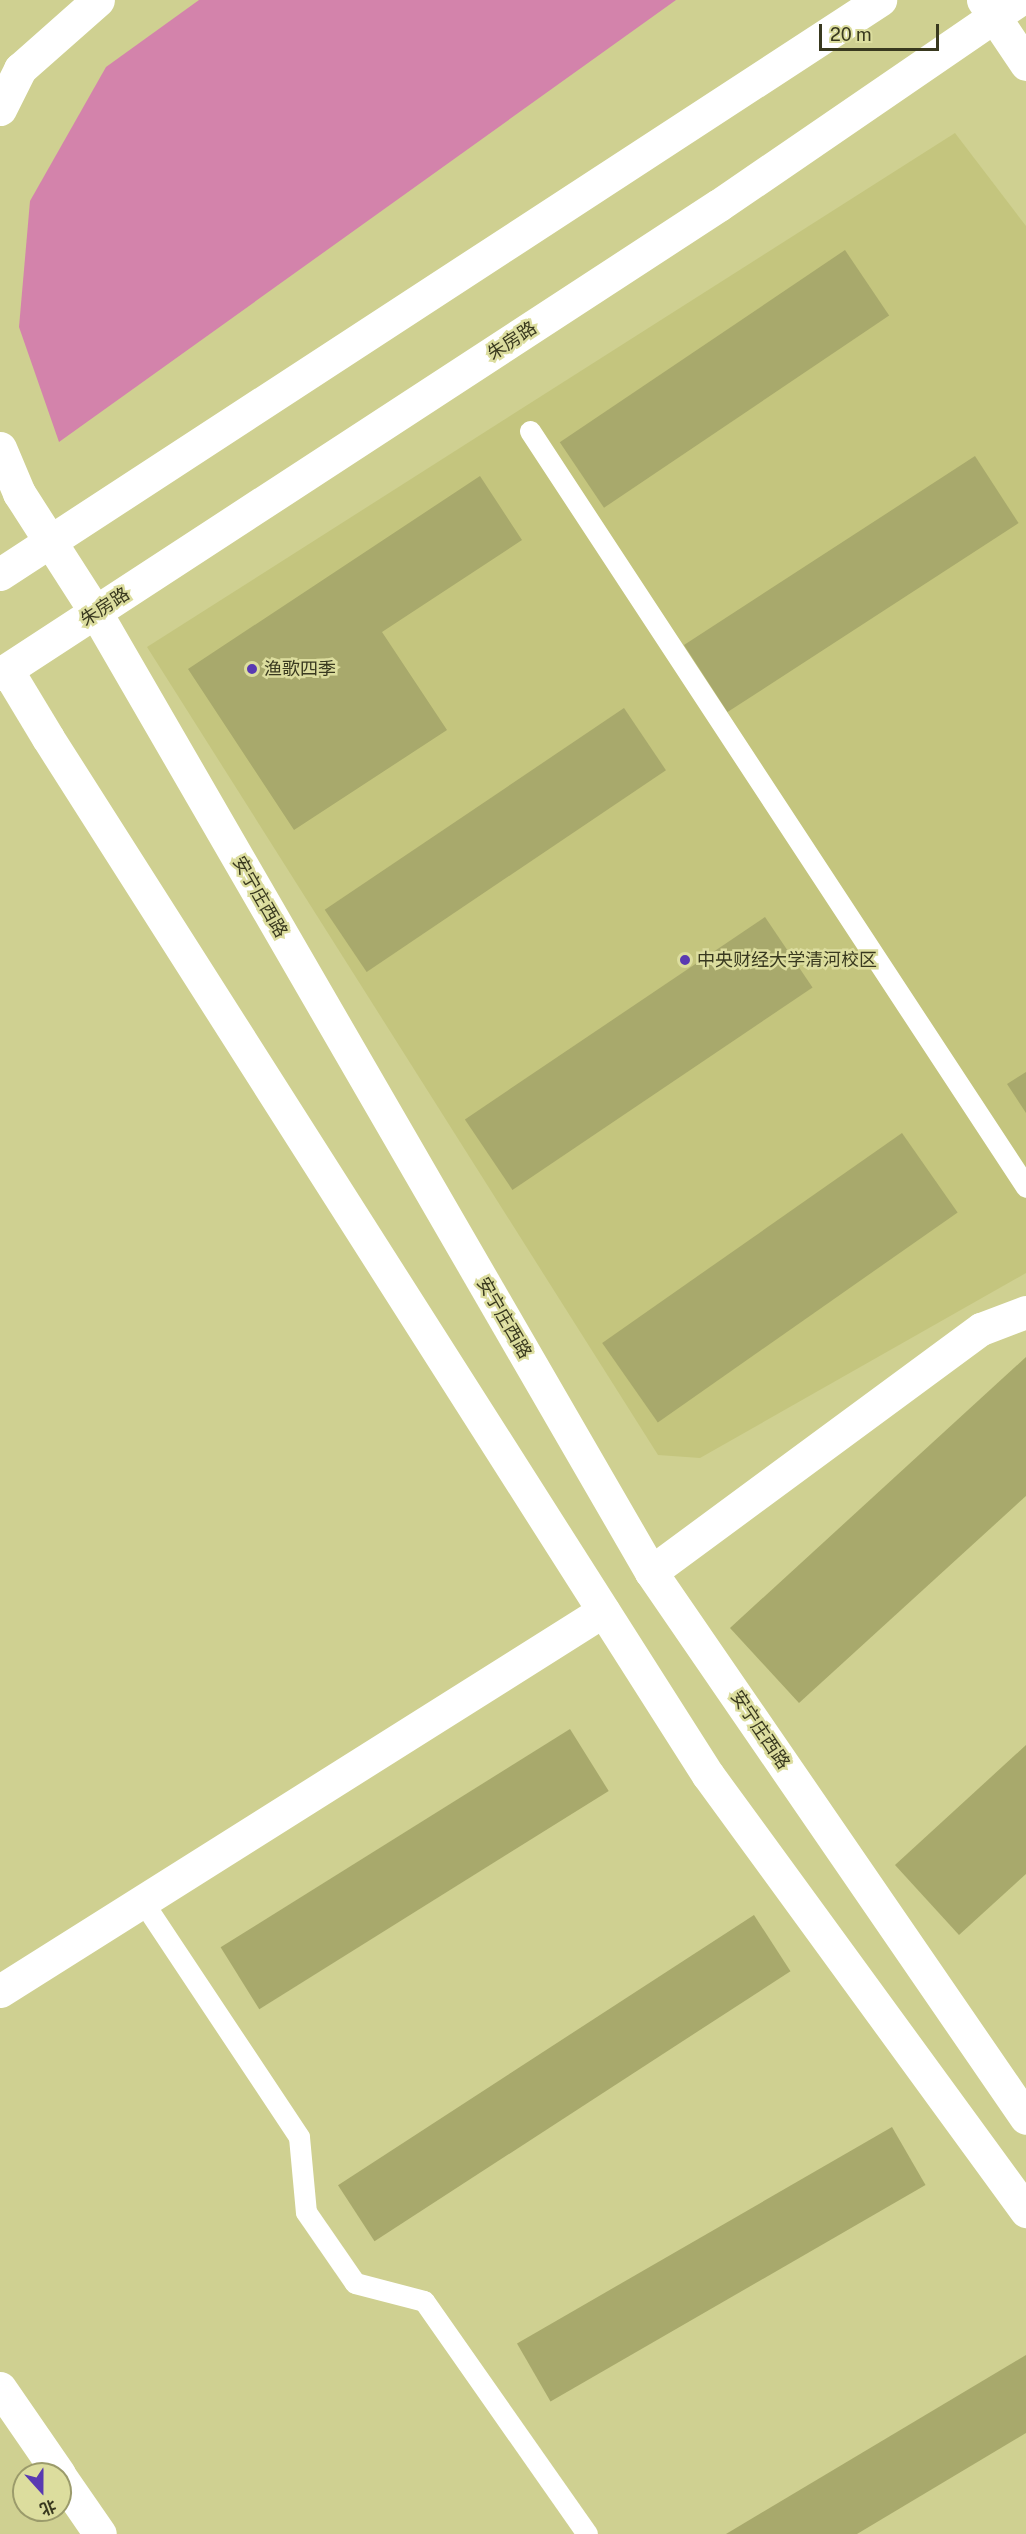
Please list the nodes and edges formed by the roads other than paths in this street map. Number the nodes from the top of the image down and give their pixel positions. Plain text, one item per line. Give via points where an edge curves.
1 (98, 0) edge
2 (880, 0) edge
3 (983, 0) edge
4 (1018, 0) edge
5 (1026, 64) edge
6 (0, 109) edge
7 (530, 431) dead end
8 (0, 447) edge
9 (49, 540) junction
10 (0, 574) edge
11 (96, 613) junction
12 (2, 667) edge
13 (1026, 1187) edge
14 (1026, 1312) edge
15 (651, 1572) junction
16 (603, 1611) junction
17 (143, 1902) junction
18 (0, 1990) edge
19 (1026, 2118) edge
20 (1026, 2211) edge
21 (0, 2388) edge
22 (50, 2462) edge
23 (72, 2494) edge
24 (100, 2534) edge
25 (587, 2534) edge

1 - 6 main road via 20,69
2 - 9 main road
3 - 5 main road
4 - 11 main road, 朱房路 via 719,205
7 - 13 lane
8 - 9 main road, 安宁庄西路 via 19,493
9 - 10 main road
9 - 11 main road, 安宁庄西路
11 - 12 main road, 朱房路
11 - 15 main road, 安宁庄西路
12 - 16 main road
14 - 15 main road via 981,1329
15 - 19 main road, 安宁庄西路
16 - 17 main road
16 - 20 main road via 708,1775
17 - 18 main road
17 - 25 lane via 299,2137 306,2212 355,2283 424,2301
21 - 22 main road
23 - 24 main road

